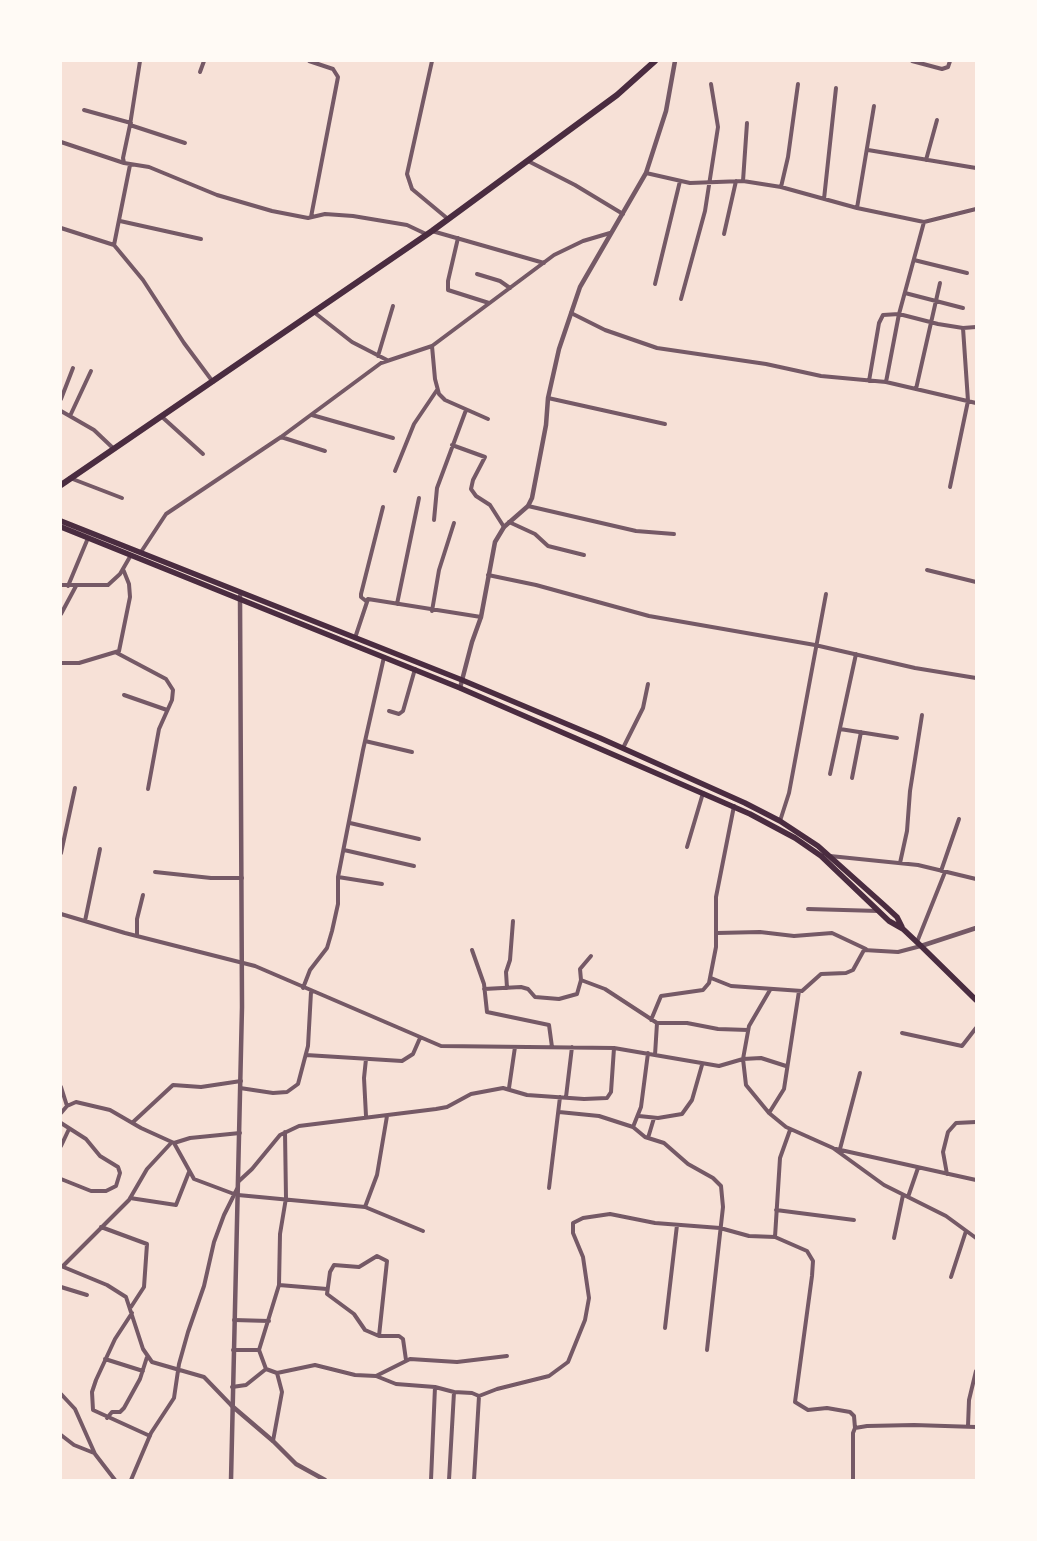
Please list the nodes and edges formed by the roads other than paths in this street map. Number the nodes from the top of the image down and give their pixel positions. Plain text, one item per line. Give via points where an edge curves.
1 (140, 61) edge
2 (204, 61) edge
3 (309, 61) edge
4 (432, 61) edge
5 (656, 61) edge
6 (675, 61) edge
7 (912, 61) edge
8 (950, 61) edge
9 (200, 72) dead end
10 (711, 84) dead end
11 (798, 84) dead end
12 (836, 88) dead end
13 (874, 106) dead end
14 (84, 110) dead end
15 (937, 120) dead end
16 (747, 123) dead end
17 (131, 124) junction
18 (61, 142) edge
19 (185, 143) dead end
20 (868, 150) junction
21 (926, 160) junction
22 (528, 161) junction
23 (124, 163) junction
24 (130, 165) junction
25 (976, 168) edge
26 (646, 173) junction
27 (680, 181) junction
28 (736, 181) junction
29 (744, 181) junction
30 (710, 183) junction
31 (781, 187) junction
32 (824, 199) junction
33 (857, 208) junction
34 (976, 209) edge
35 (623, 214) junction
36 (311, 218) junction
37 (448, 219) junction
38 (120, 221) junction
39 (924, 222) junction
40 (61, 228) edge
41 (429, 232) junction
42 (610, 233) junction
43 (724, 234) dead end
44 (458, 238) junction
45 (201, 239) dead end
46 (114, 245) junction
47 (914, 260) junction
48 (544, 263) junction
49 (968, 273) dead end
50 (477, 274) dead end
51 (655, 284) dead end
52 (940, 284) dead end
53 (510, 288) junction
54 (905, 294) junction
55 (681, 299) dead end
56 (936, 301) junction
57 (489, 304) junction
58 (393, 306) dead end
59 (963, 308) dead end
60 (315, 313) junction
61 (571, 313) junction
62 (899, 314) junction
63 (932, 323) junction
64 (976, 327) edge
65 (963, 328) junction
66 (432, 346) junction
67 (378, 356) junction
68 (387, 360) junction
69 (73, 368) dead end
70 (91, 371) dead end
71 (869, 381) junction
72 (213, 382) junction
73 (886, 382) junction
74 (916, 389) junction
75 (437, 390) junction
76 (548, 398) junction
77 (61, 399) edge
78 (968, 401) junction
79 (976, 403) edge
80 (466, 410) junction
81 (61, 411) edge
82 (312, 415) junction
83 (70, 416) junction
84 (161, 416) junction
85 (488, 419) dead end
86 (665, 424) dead end
87 (281, 437) junction
88 (392, 438) dead end
89 (452, 445) junction
90 (114, 449) junction
91 (325, 451) dead end
92 (203, 454) dead end
93 (396, 471) dead end
94 (70, 478) junction
95 (61, 485) edge
96 (950, 487) dead end
97 (122, 498) dead end
98 (419, 498) dead end
99 (528, 506) junction
100 (384, 507) dead end
101 (434, 520) dead end
102 (61, 521) edge
103 (509, 522) junction
104 (454, 523) dead end
105 (504, 526) junction
106 (61, 527) edge
107 (674, 534) dead end
108 (88, 538) junction
109 (141, 552) junction
110 (131, 555) junction
111 (584, 555) dead end
112 (123, 569) junction
113 (928, 570) dead end
114 (488, 575) junction
115 (976, 582) edge
116 (61, 585) edge
117 (68, 586) junction
118 (76, 586) junction
119 (826, 594) dead end
120 (240, 596) junction
121 (366, 600) junction
122 (397, 604) junction
123 (432, 611) junction
124 (61, 614) edge
125 (481, 617) junction
126 (355, 638) junction
127 (815, 645) junction
128 (117, 653) junction
129 (856, 654) junction
130 (384, 657) junction
131 (61, 663) edge
132 (415, 669) junction
133 (976, 678) edge
134 (462, 680) junction
135 (648, 684) dead end
136 (460, 688) junction
137 (124, 695) dead end
138 (167, 710) junction
139 (389, 712) dead end
140 (922, 715) dead end
141 (840, 729) junction
142 (861, 732) junction
143 (897, 738) dead end
144 (365, 741) junction
145 (623, 748) junction
146 (412, 752) dead end
147 (830, 774) dead end
148 (852, 778) dead end
149 (75, 788) dead end
150 (148, 790) dead end
151 (704, 793) junction
152 (734, 806) junction
153 (959, 819) dead end
154 (780, 821) junction
155 (350, 823) junction
156 (419, 839) dead end
157 (687, 847) dead end
158 (100, 849) dead end
159 (344, 850) junction
160 (61, 853) edge
161 (830, 856) junction
162 (900, 863) junction
163 (414, 866) dead end
164 (943, 871) junction
165 (155, 872) dead end
166 (338, 877) junction
167 (242, 878) junction
168 (976, 879) edge
169 (382, 884) dead end
170 (144, 895) dead end
171 (808, 909) dead end
172 (879, 911) junction
173 (61, 914) edge
174 (85, 921) junction
175 (513, 921) dead end
176 (976, 928) edge
177 (903, 929) junction
178 (717, 933) junction
179 (136, 936) junction
180 (919, 944) junction
181 (866, 949) junction
182 (472, 950) dead end
183 (591, 956) dead end
184 (242, 962) junction
185 (711, 978) junction
186 (581, 980) junction
187 (303, 988) junction
188 (507, 988) junction
189 (484, 989) junction
190 (770, 990) junction
191 (799, 991) junction
192 (311, 992) junction
193 (976, 1000) edge
194 (651, 1020) junction
195 (657, 1023) junction
196 (976, 1028) edge
197 (748, 1030) junction
198 (902, 1033) dead end
199 (420, 1038) junction
200 (515, 1047) junction
201 (552, 1047) junction
202 (572, 1047) junction
203 (614, 1048) junction
204 (648, 1054) junction
205 (306, 1055) junction
206 (655, 1055) junction
207 (366, 1059) junction
208 (743, 1059) junction
209 (702, 1064) junction
210 (786, 1066) junction
211 (860, 1073) dead end
212 (241, 1081) junction
213 (61, 1087) edge
214 (240, 1088) junction
215 (509, 1088) junction
216 (560, 1097) junction
217 (566, 1097) junction
218 (67, 1106) junction
219 (559, 1112) junction
220 (61, 1113) edge
221 (769, 1113) junction
222 (366, 1116) junction
223 (387, 1116) junction
224 (639, 1116) junction
225 (654, 1118) junction
226 (976, 1122) edge
227 (61, 1123) edge
228 (132, 1123) junction
229 (633, 1127) junction
230 (69, 1129) junction
231 (790, 1130) junction
232 (285, 1132) junction
233 (240, 1133) junction
234 (648, 1138) junction
235 (173, 1143) junction
236 (61, 1146) edge
237 (834, 1148) junction
238 (840, 1150) junction
239 (918, 1168) junction
240 (189, 1172) junction
241 (947, 1174) junction
242 (61, 1179) edge
243 (976, 1180) edge
244 (238, 1184) junction
245 (549, 1188) dead end
246 (236, 1195) junction
247 (903, 1195) junction
248 (908, 1197) junction
249 (130, 1198) junction
250 (286, 1198) junction
251 (365, 1206) junction
252 (776, 1210) junction
253 (854, 1220) dead end
254 (677, 1224) junction
255 (101, 1228) junction
256 (720, 1228) junction
257 (966, 1231) junction
258 (423, 1232) dead end
259 (775, 1237) junction
260 (894, 1238) dead end
261 (976, 1238) edge
262 (62, 1266) edge
263 (951, 1277) dead end
264 (279, 1285) junction
265 (61, 1287) edge
266 (326, 1289) junction
267 (87, 1295) dead end
268 (131, 1307) junction
269 (133, 1313) junction
270 (234, 1320) junction
271 (269, 1322) junction
272 (665, 1328) dead end
273 (379, 1336) junction
274 (233, 1350) junction
275 (259, 1350) junction
276 (707, 1350) dead end
277 (507, 1356) dead end
278 (147, 1357) junction
279 (105, 1359) junction
280 (406, 1360) junction
281 (266, 1369) junction
282 (178, 1370) junction
283 (143, 1371) junction
284 (976, 1371) edge
285 (277, 1373) junction
286 (376, 1376) junction
287 (232, 1387) junction
288 (435, 1387) junction
289 (454, 1392) junction
290 (61, 1394) edge
291 (479, 1396) junction
292 (232, 1406) junction
293 (107, 1418) junction
294 (968, 1426) junction
295 (976, 1427) edge
296 (855, 1428) junction
297 (61, 1435) edge
298 (150, 1436) junction
299 (273, 1441) junction
300 (94, 1454) junction
301 (115, 1480) edge
302 (131, 1480) edge
303 (231, 1480) edge
304 (325, 1480) edge
305 (431, 1480) edge
306 (449, 1480) edge
307 (474, 1480) edge
308 (853, 1480) edge

1 - 17 street
2 - 9 street
3 - 36 street via 333,68 338,77
4 - 37 street via 407,174 412,189
5 - 22 highway via 617,95
6 - 26 street via 666,112
7 - 8 street via 942,69 948,67
10 - 30 street via 718,127
11 - 31 street
12 - 32 street
13 - 20 street
14 - 17 street
15 - 21 street
16 - 29 street
17 - 19 street
17 - 23 street
18 - 23 street
20 - 21 street
20 - 33 street
21 - 25 street
22 - 35 street
22 - 37 highway
23 - 24 street
24 - 36 street via 149,167 238,201
24 - 38 street
26 - 27 street
26 - 35 street
27 - 30 street
27 - 51 street
28 - 29 street
28 - 30 street
28 - 43 street
29 - 31 street
30 - 55 street
31 - 32 street
32 - 33 street
33 - 39 street
34 - 39 street
35 - 42 street
36 - 41 street via 325,214 352,216
37 - 41 highway
38 - 45 street
38 - 46 street
39 - 47 street
40 - 46 street
41 - 44 street
41 - 60 highway
42 - 48 street via 583,241
42 - 61 street via 580,287
44 - 48 street
44 - 57 street via 448,290
46 - 72 street via 143,280
47 - 49 street
47 - 54 street
48 - 53 street
50 - 53 street via 500,281
52 - 56 street
53 - 57 street
54 - 56 street
54 - 62 street
56 - 59 street
56 - 63 street
57 - 66 street
58 - 67 street
60 - 67 street via 352,342
60 - 72 highway
61 - 71 street via 605,330 657,348
61 - 76 street
62 - 63 street
62 - 71 street via 883,315 880,319
62 - 73 street
63 - 65 street
63 - 74 street
64 - 65 street
65 - 78 street
66 - 68 street
66 - 75 street
67 - 68 street
68 - 82 street
69 - 77 street
70 - 83 street
71 - 73 street
72 - 84 highway
73 - 74 street
74 - 78 street
75 - 80 street via 445,400
75 - 93 street via 414,424
76 - 86 street
76 - 99 street via 539,462
78 - 79 street
78 - 96 street
80 - 85 street
80 - 89 street
81 - 83 street
82 - 87 street
82 - 88 street
83 - 90 street via 94,430
84 - 90 highway
84 - 92 street
87 - 91 street
87 - 109 street via 166,514
89 - 101 street via 437,488
89 - 105 street via 485,457 471,489 490,505
90 - 94 highway
94 - 95 highway
94 - 97 street
98 - 122 street
99 - 103 street
99 - 107 street via 636,531
100 - 121 street via 361,594 361,598
102 - 109 main road
103 - 105 street
103 - 111 street via 535,534 548,546
104 - 123 street via 439,570
105 - 114 street via 495,542
106 - 108 main road
108 - 110 main road
108 - 117 street
109 - 120 main road
110 - 112 street
110 - 120 main road
112 - 118 street via 108,585
112 - 128 street via 130,596
113 - 115 street
114 - 125 street
114 - 127 street via 649,616
116 - 117 street
117 - 118 street
118 - 124 street
119 - 127 street
120 - 126 main road
120 - 130 main road
120 - 167 street
121 - 122 street
121 - 126 street
122 - 123 street
123 - 125 street
125 - 134 street
126 - 134 main road
127 - 129 street
127 - 154 street via 789,793
128 - 131 street via 73,664
128 - 138 street via 169,681 173,690
129 - 133 street
129 - 141 street
130 - 132 main road
130 - 144 street
132 - 136 main road
132 - 139 street via 403,711 399,714
134 - 136 street
134 - 145 main road
135 - 145 street via 643,708
136 - 151 main road
137 - 138 street
138 - 150 street via 158,729
140 - 162 street
141 - 142 street
141 - 147 street
142 - 143 street
142 - 148 street
144 - 146 street
144 - 155 street
145 - 154 main road
149 - 160 street
151 - 152 main road
151 - 157 street
152 - 172 main road via 821,856
152 - 178 street via 716,897
153 - 164 street
154 - 161 main road
155 - 156 street
155 - 159 street
158 - 174 street
159 - 163 street
159 - 166 street
161 - 162 street
161 - 177 main road via 884,905
162 - 164 street
164 - 168 street
164 - 180 street
165 - 167 street
166 - 169 street
166 - 187 street via 337,911 330,940 310,970
167 - 184 street
170 - 179 street
171 - 172 street
172 - 177 main road
173 - 174 street
174 - 179 street
175 - 188 street
176 - 180 street
177 - 180 main road
178 - 181 street via 760,932 794,936 832,933
178 - 185 street
179 - 184 street
180 - 181 street via 898,952
180 - 193 main road
181 - 191 street via 853,970 824,973 807,989
182 - 189 street
183 - 186 street via 580,969
184 - 187 street
184 - 212 street
185 - 190 street via 731,986
185 - 194 street via 703,990 661,996
186 - 188 street via 577,994 559,999 535,997 525,987
186 - 194 street via 605,989
187 - 192 street
188 - 189 street
189 - 201 street via 487,1012 549,1025
190 - 191 street
190 - 197 street
191 - 210 street
192 - 199 street
192 - 205 street
194 - 195 street
195 - 197 street
195 - 206 street
196 - 198 street via 962,1046
197 - 208 street
199 - 200 street via 446,1047
199 - 207 street via 415,1051 406,1060
200 - 201 street
200 - 215 street
201 - 202 street
202 - 203 street
202 - 217 street
203 - 204 street
203 - 217 street via 610,1095 600,1099
204 - 206 street
204 - 224 street
205 - 207 street
205 - 214 street via 301,1079 293,1089 268,1094
206 - 209 street
207 - 222 street
208 - 209 street via 719,1066
208 - 210 street via 761,1058
208 - 221 street via 746,1085
209 - 225 street via 692,1100 684,1111 679,1115
210 - 221 street via 782,1096
211 - 238 street
212 - 214 street
212 - 228 street via 201,1087 173,1085
213 - 218 street
214 - 233 street
215 - 216 street via 527,1095
215 - 223 street via 471,1094 447,1106
216 - 217 street
216 - 219 street
218 - 220 street
218 - 228 street via 76,1102 90,1104 110,1110
219 - 229 street via 599,1116
219 - 245 street
221 - 231 street
222 - 223 street
222 - 232 street via 299,1126
223 - 251 street via 377,1175
224 - 225 street
224 - 229 street
225 - 234 street
226 - 241 street via 956,1123 948,1132 943,1152
227 - 230 street
228 - 235 street
229 - 234 street
230 - 236 street
230 - 242 street via 86,1139 100,1156 118,1167 120,1173 116,1186 106,1191 91,1191
231 - 237 street
231 - 252 street via 780,1158
232 - 244 street
232 - 250 street
233 - 235 street
233 - 244 street
234 - 256 street via 664,1143 688,1164 718,1182 723,1191
235 - 240 street via 181,1152
235 - 249 street via 148,1169
237 - 238 street
237 - 247 street
238 - 239 street
239 - 241 street
239 - 248 street
240 - 246 street via 198,1181
240 - 249 street via 176,1205
241 - 243 street
244 - 246 street
246 - 250 street
246 - 270 street
246 - 282 street via 217,1234
247 - 248 street
247 - 260 street
248 - 257 street via 936,1210
249 - 255 street
250 - 251 street
250 - 264 street via 280,1234
251 - 258 street
252 - 253 street
252 - 259 street
254 - 256 street
254 - 272 street
254 - 291 street via 610,1214 573,1223 573,1233 583,1257 589,1298 572,1355 564,1367 553,1374
255 - 262 street
255 - 268 street via 147,1244 144,1287
256 - 259 street via 749,1236
256 - 276 street
257 - 261 street
257 - 263 street
259 - 296 street via 807,1251 813,1260 796,1402 808,1410 828,1408 850,1412 854,1416
262 - 268 street via 120,1293
264 - 266 street
264 - 271 street
265 - 267 street
266 - 273 street via 330,1298 354,1314 365,1330
266 - 273 street via 334,1265 359,1267 377,1256 387,1261
268 - 269 street
269 - 278 street
269 - 279 street
270 - 271 street
270 - 274 street
271 - 275 street
273 - 280 street via 403,1339
274 - 275 street
274 - 287 street
275 - 281 street
277 - 280 street via 441,1363 424,1358
278 - 282 street via 156,1364
278 - 283 street
279 - 283 street
279 - 293 street via 94,1386 92,1406 95,1413
280 - 286 street
281 - 285 street
281 - 287 street via 246,1385
282 - 292 street via 204,1377
282 - 298 street via 174,1398
283 - 293 street via 124,1408 120,1412 112,1412
284 - 294 street via 969,1400
285 - 286 street via 315,1365 355,1375
285 - 299 street via 282,1392
286 - 288 street via 396,1384
287 - 292 street
288 - 289 street
288 - 305 street
289 - 291 street
289 - 306 street
290 - 300 street via 75,1409
291 - 307 street
292 - 299 street
292 - 303 street
293 - 298 street
294 - 295 street
294 - 296 street
296 - 308 street
297 - 300 street
298 - 302 street
299 - 304 street via 296,1464
300 - 301 street

